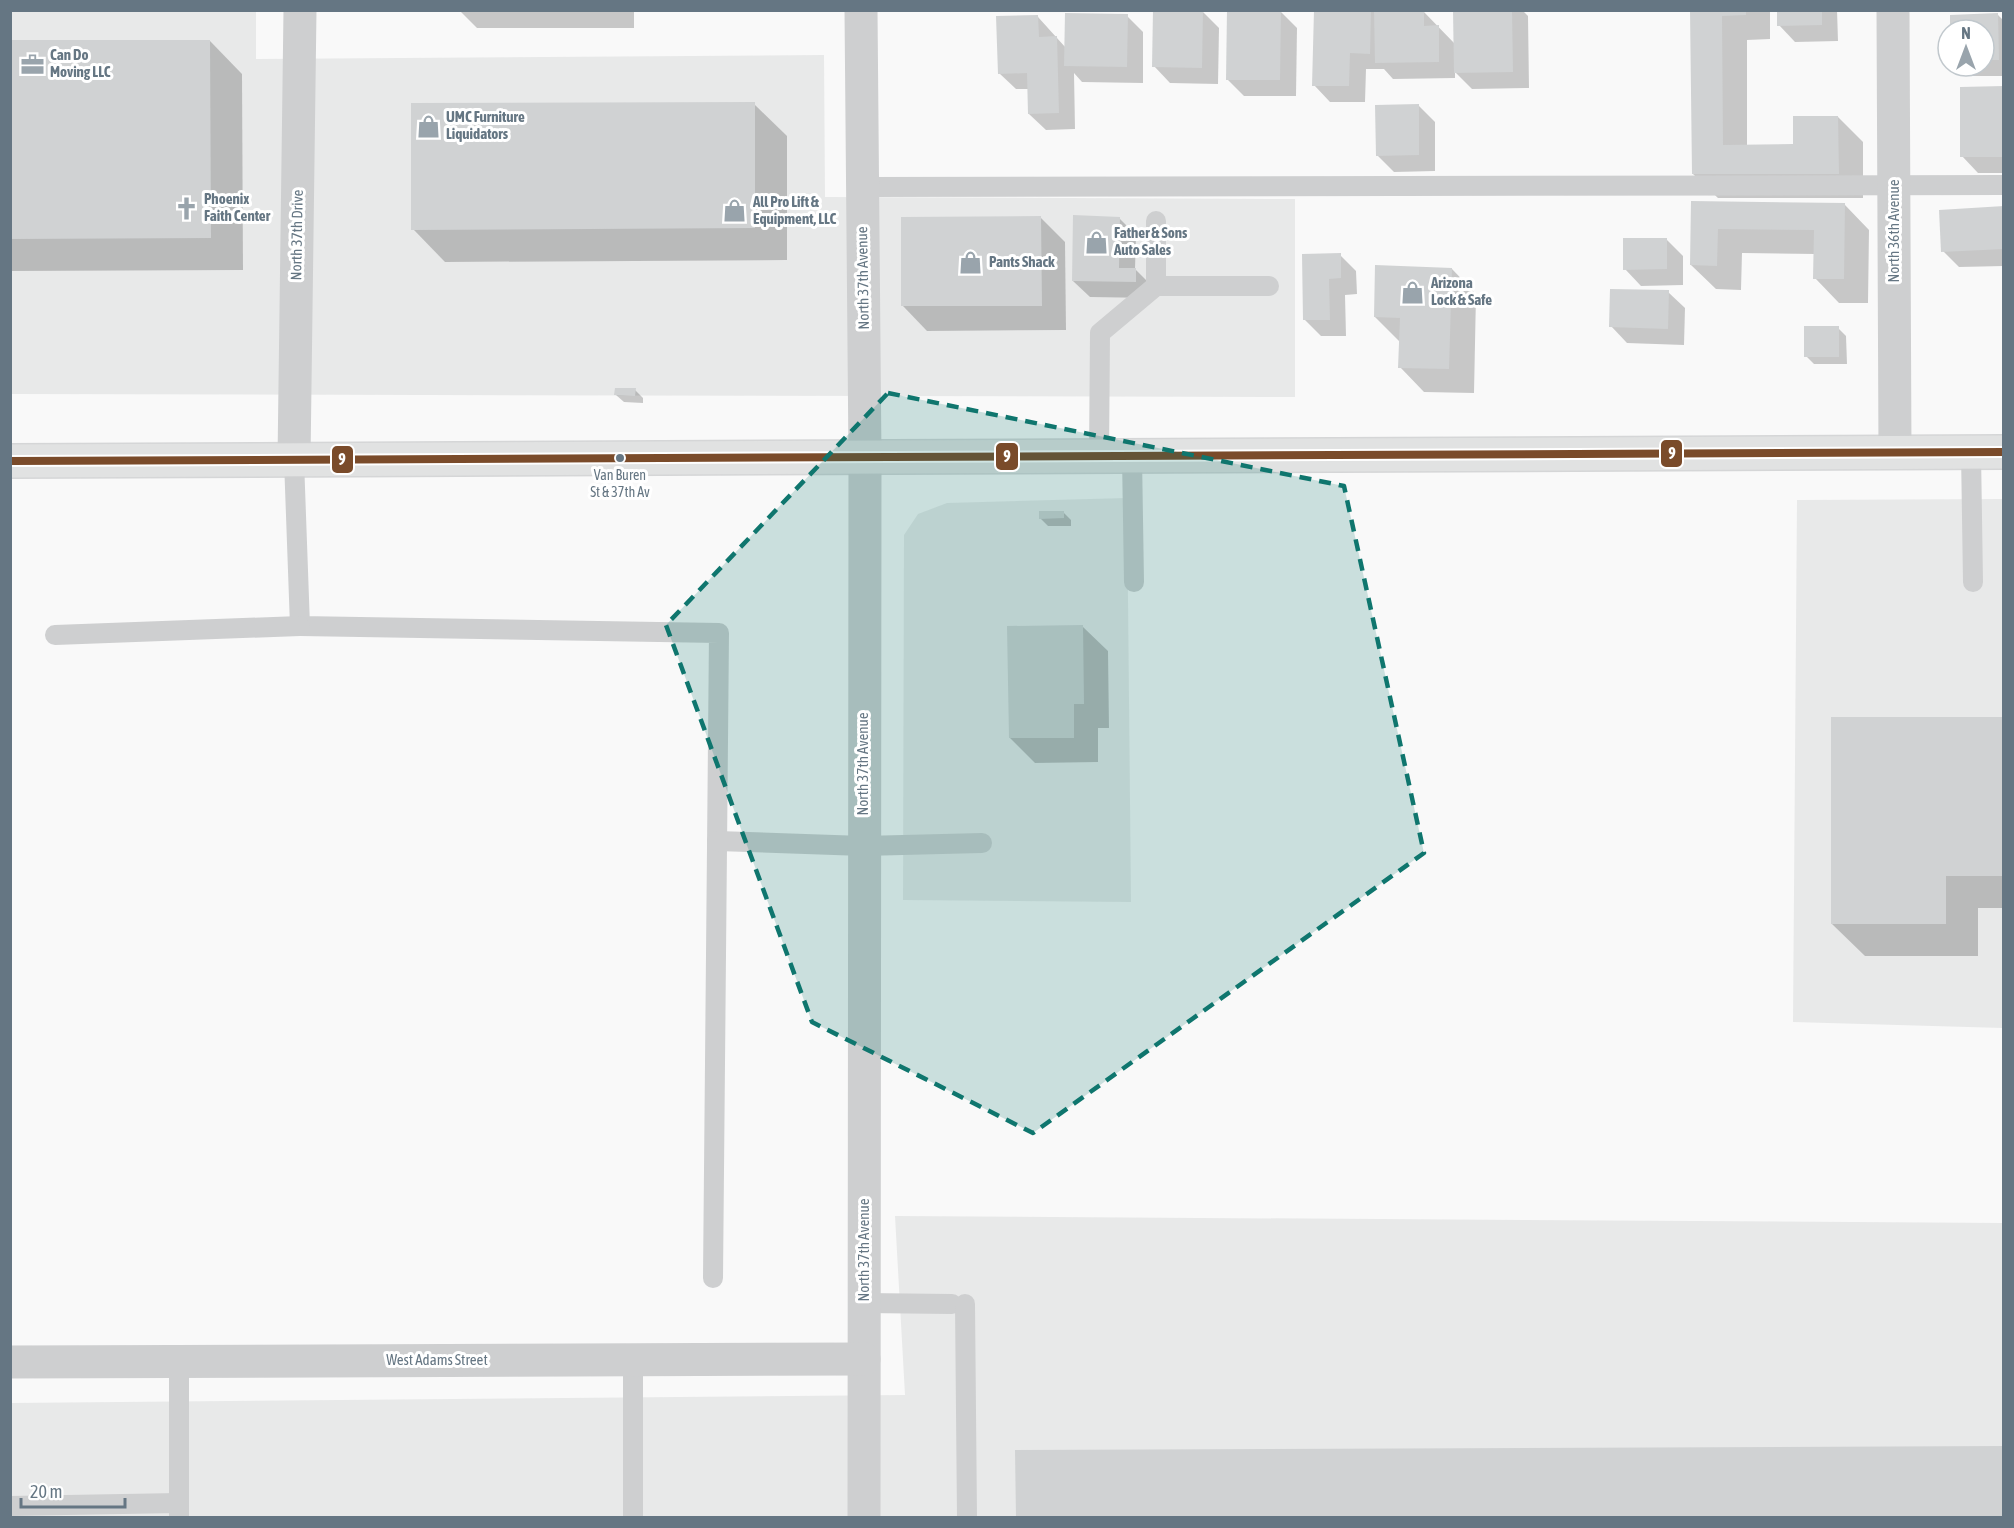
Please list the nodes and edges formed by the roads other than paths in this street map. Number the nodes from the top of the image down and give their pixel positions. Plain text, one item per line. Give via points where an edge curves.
1 (300, 10) edge
2 (861, 10) edge
3 (1893, 10) edge
4 (2004, 185) edge
5 (1894, 186) junction
6 (862, 187) junction
7 (1156, 221) dead end
8 (1156, 286) junction
9 (1269, 286) dead end
10 (1895, 452) junction
11 (1971, 452) junction
12 (2004, 452) edge
13 (1099, 456) junction
14 (1132, 456) junction
15 (865, 458) junction
16 (294, 460) junction
17 (10, 461) edge
18 (1134, 582) dead end
19 (1973, 582) dead end
20 (300, 626) junction
21 (55, 635) dead end
22 (717, 841) junction
23 (982, 843) dead end
24 (863, 846) junction
25 (713, 1278) dead end
26 (864, 1303) junction
27 (864, 1359) junction
28 (633, 1360) junction
29 (179, 1361) junction
30 (10, 1362) edge
31 (10, 1506) edge
32 (179, 1510) edge
33 (633, 1518) edge
34 (864, 1518) edge
35 (967, 1518) edge

1 - 16 street, North 37th Drive
2 - 6 street, North 37th Avenue
3 - 5 street, North 36th Avenue
4 - 5 lane
5 - 6 lane
5 - 10 street, North 36th Avenue
6 - 15 street, North 37th Avenue
7 - 8 lane
8 - 9 lane
8 - 13 lane via 1100,333
10 - 11 main road
10 - 14 main road
11 - 12 main road
11 - 19 lane
13 - 14 main road
13 - 15 main road
14 - 18 lane
15 - 16 main road
15 - 24 street, North 37th Avenue
16 - 17 main road
16 - 20 lane
20 - 21 lane
20 - 22 lane via 719,633
22 - 24 lane
22 - 25 lane
23 - 24 lane
24 - 26 street, North 37th Avenue
26 - 27 street, North 37th Avenue
26 - 35 lane via 958,1304
27 - 28 street, West Adams Street
27 - 34 street, North 37th Avenue
28 - 29 street, West Adams Street
28 - 33 lane
29 - 30 street, West Adams Street
29 - 32 lane
31 - 32 lane

